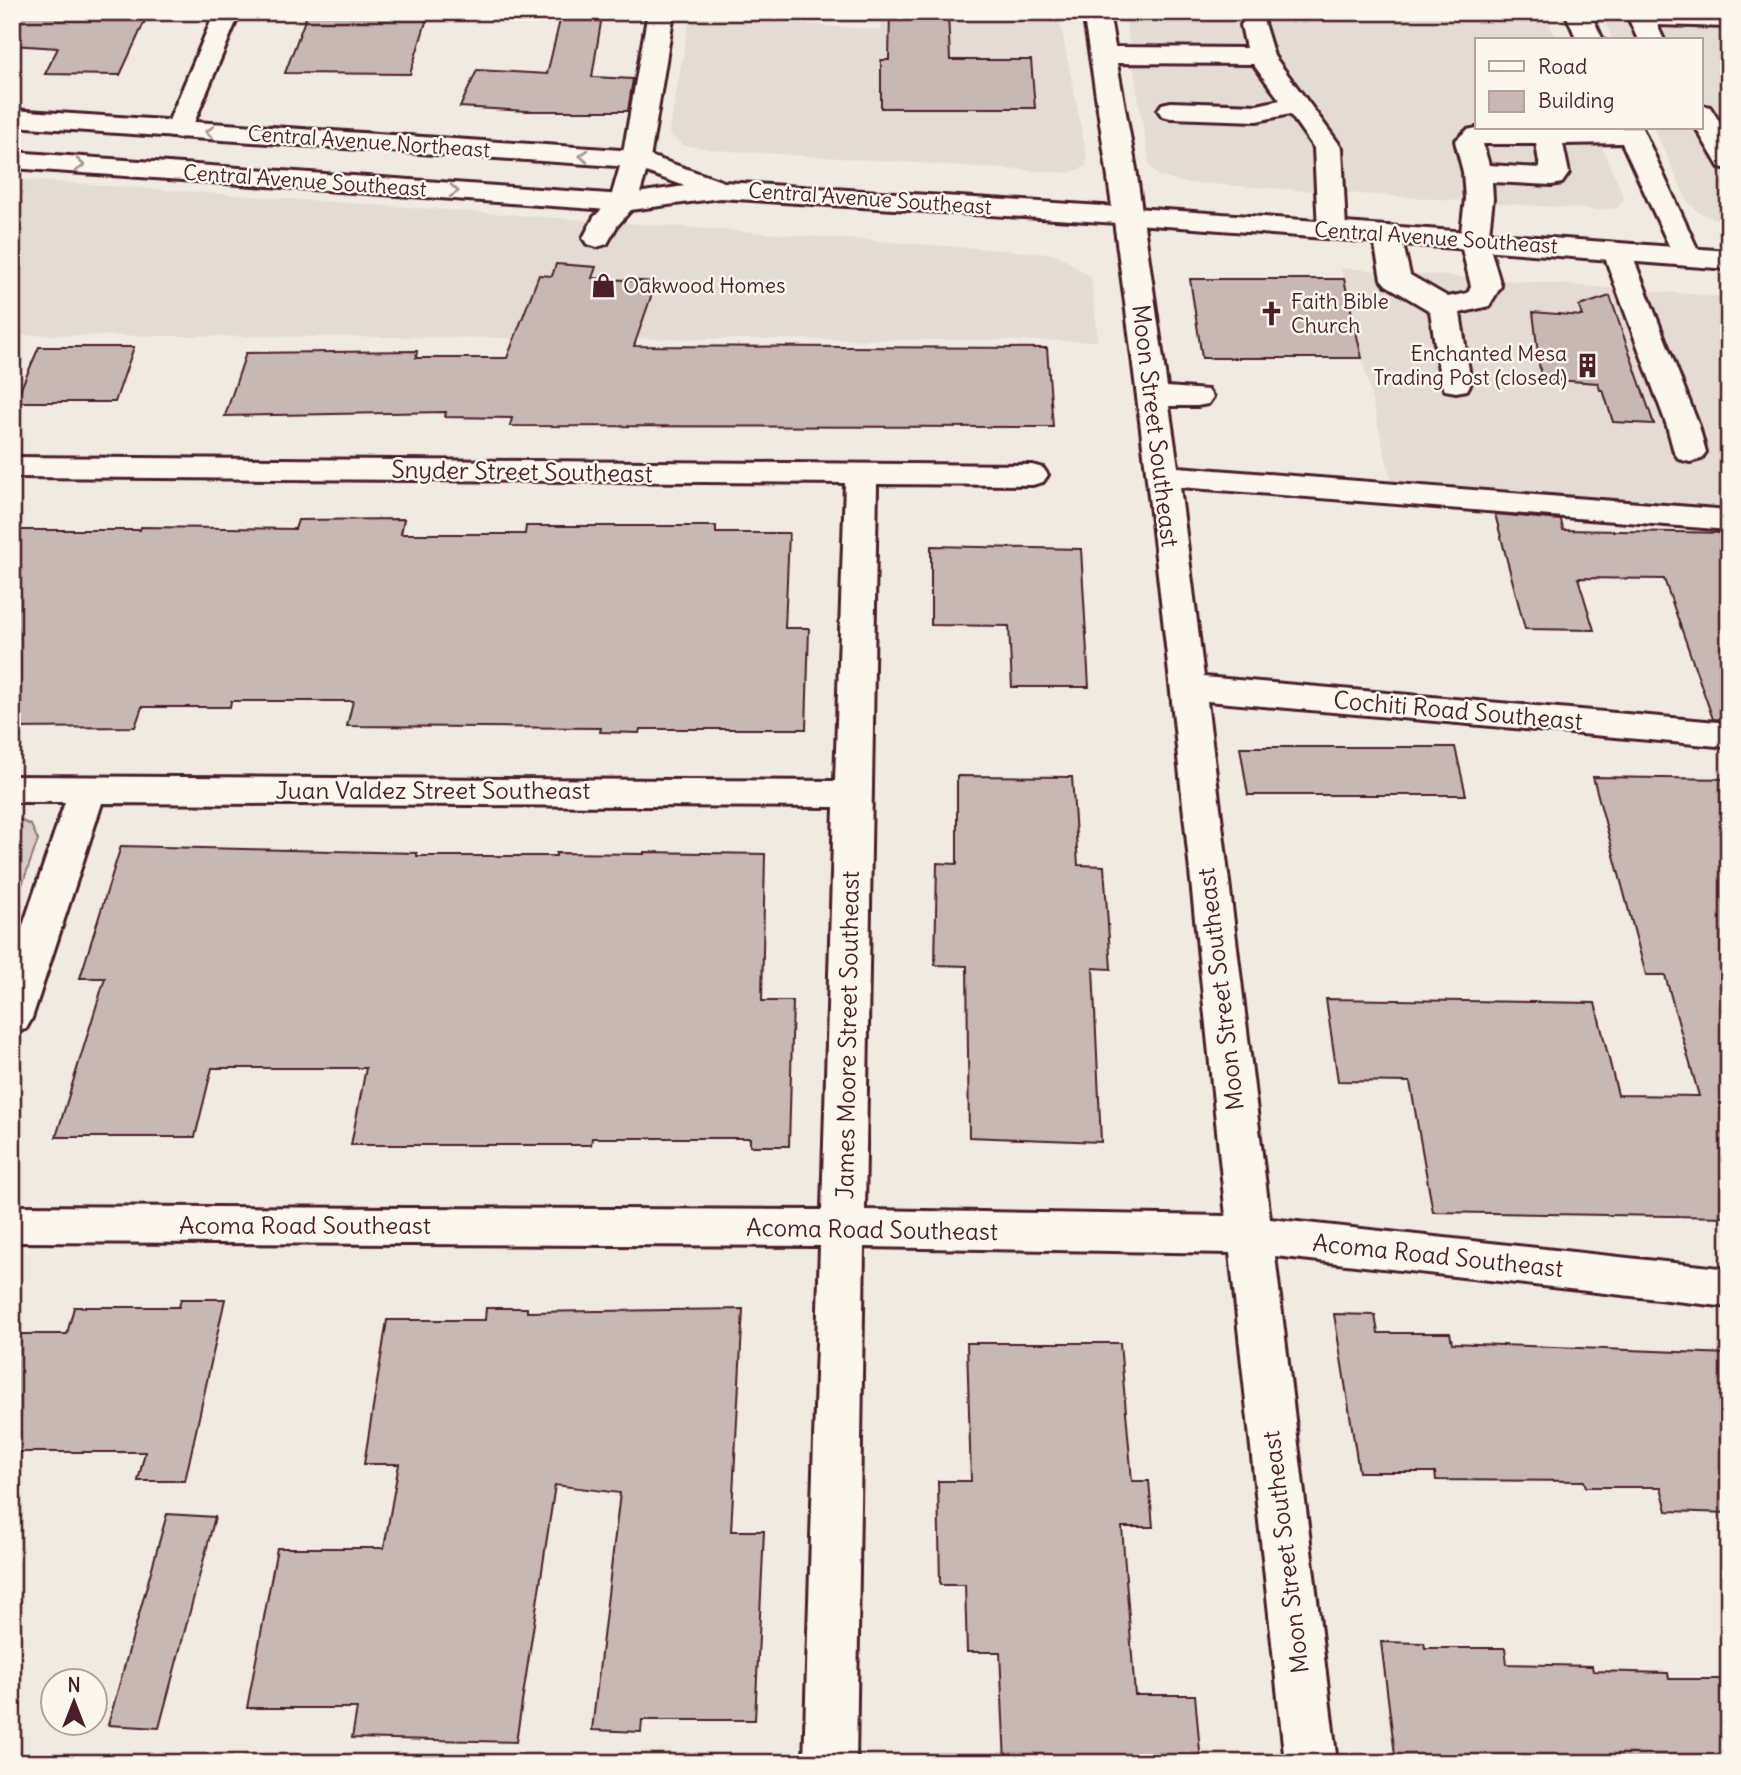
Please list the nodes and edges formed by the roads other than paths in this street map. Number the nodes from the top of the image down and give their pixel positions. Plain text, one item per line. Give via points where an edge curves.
1 (228, 12) edge
2 (661, 12) edge
3 (1096, 12) edge
4 (1577, 12) edge
5 (1729, 19) edge
6 (1254, 24) dead end
7 (1589, 38) edge
8 (1650, 38) edge
9 (1103, 55) junction
10 (1261, 56) junction
11 (1295, 105) junction
12 (1171, 110) dead end
13 (1702, 115) edge
14 (12, 118) edge
15 (178, 130) junction
16 (1630, 131) edge
17 (1548, 135) junction
18 (636, 159) junction
19 (12, 160) edge
20 (1729, 161) edge
21 (1477, 172) junction
22 (720, 190) junction
23 (623, 203) junction
24 (1128, 215) junction
25 (1332, 230) junction
26 (1387, 234) junction
27 (597, 238) dead end
28 (1474, 241) junction
29 (1617, 252) junction
30 (1686, 257) junction
31 (1729, 260) edge
32 (1444, 307) junction
33 (1456, 383) dead end
34 (1152, 396) junction
35 (1196, 397) dead end
36 (1690, 452) dead end
37 (12, 467) edge
38 (861, 475) junction
39 (1032, 475) dead end
40 (1163, 476) junction
41 (1729, 520) edge
42 (1187, 687) junction
43 (1729, 735) edge
44 (12, 789) edge
45 (88, 789) junction
46 (855, 794) junction
47 (12, 1018) edge
48 (12, 1224) edge
49 (843, 1228) junction
50 (1250, 1235) junction
51 (1729, 1288) edge
52 (830, 1763) edge
53 (1311, 1763) edge

1 - 15 street
2 - 18 street
3 - 9 street, Moon Street Southeast
4 - 7 street
5 - 8 street via 1641,17
6 - 10 street
9 - 10 street
9 - 24 street, Moon Street Southeast
10 - 11 street
11 - 12 street via 1257,113
11 - 25 street via 1328,148
13 - 20 street
14 - 15 street, Central Avenue Northeast
18 -> 15 street, Central Avenue Northeast
16 - 17 street
16 - 30 street
17 - 21 street via 1472,138
17 - 21 street via 1552,177
18 - 22 street, Central Avenue Northeast
18 - 23 street
19 -> 23 street, Central Avenue Southeast
21 - 28 street
22 - 23 street, Central Avenue Southeast
22 - 24 street, Central Avenue Southeast
23 - 27 street
24 - 25 street, Central Avenue Southeast
24 - 34 street, Moon Street Southeast
25 - 26 street, Central Avenue Southeast
26 - 28 street, Central Avenue Southeast
26 - 32 street via 1396,279
28 - 29 street, Central Avenue Southeast
28 - 32 street via 1486,286 1479,300
29 - 30 street, Central Avenue Southeast
29 - 36 street
30 - 31 street, Central Avenue Southeast
32 - 33 street
34 - 35 street
34 - 40 street, Moon Street Southeast
37 - 38 street, Snyder Street Southeast
38 - 39 street, Snyder Street Southeast
38 - 46 street, James Moore Street Southeast
40 - 41 street
40 - 42 street, Moon Street Southeast
42 - 43 street, Cochiti Road Southeast
42 - 50 street, Moon Street Southeast
44 - 45 street, Juan Valdez Street Southeast
45 - 46 street, Juan Valdez Street Southeast
45 - 47 street
46 - 49 street, James Moore Street Southeast
48 - 49 street, Acoma Road Southeast
49 - 50 street, Acoma Road Southeast
49 - 52 street, James Moore Street Southeast
50 - 51 street, Acoma Road Southeast
50 - 53 street, Moon Street Southeast

